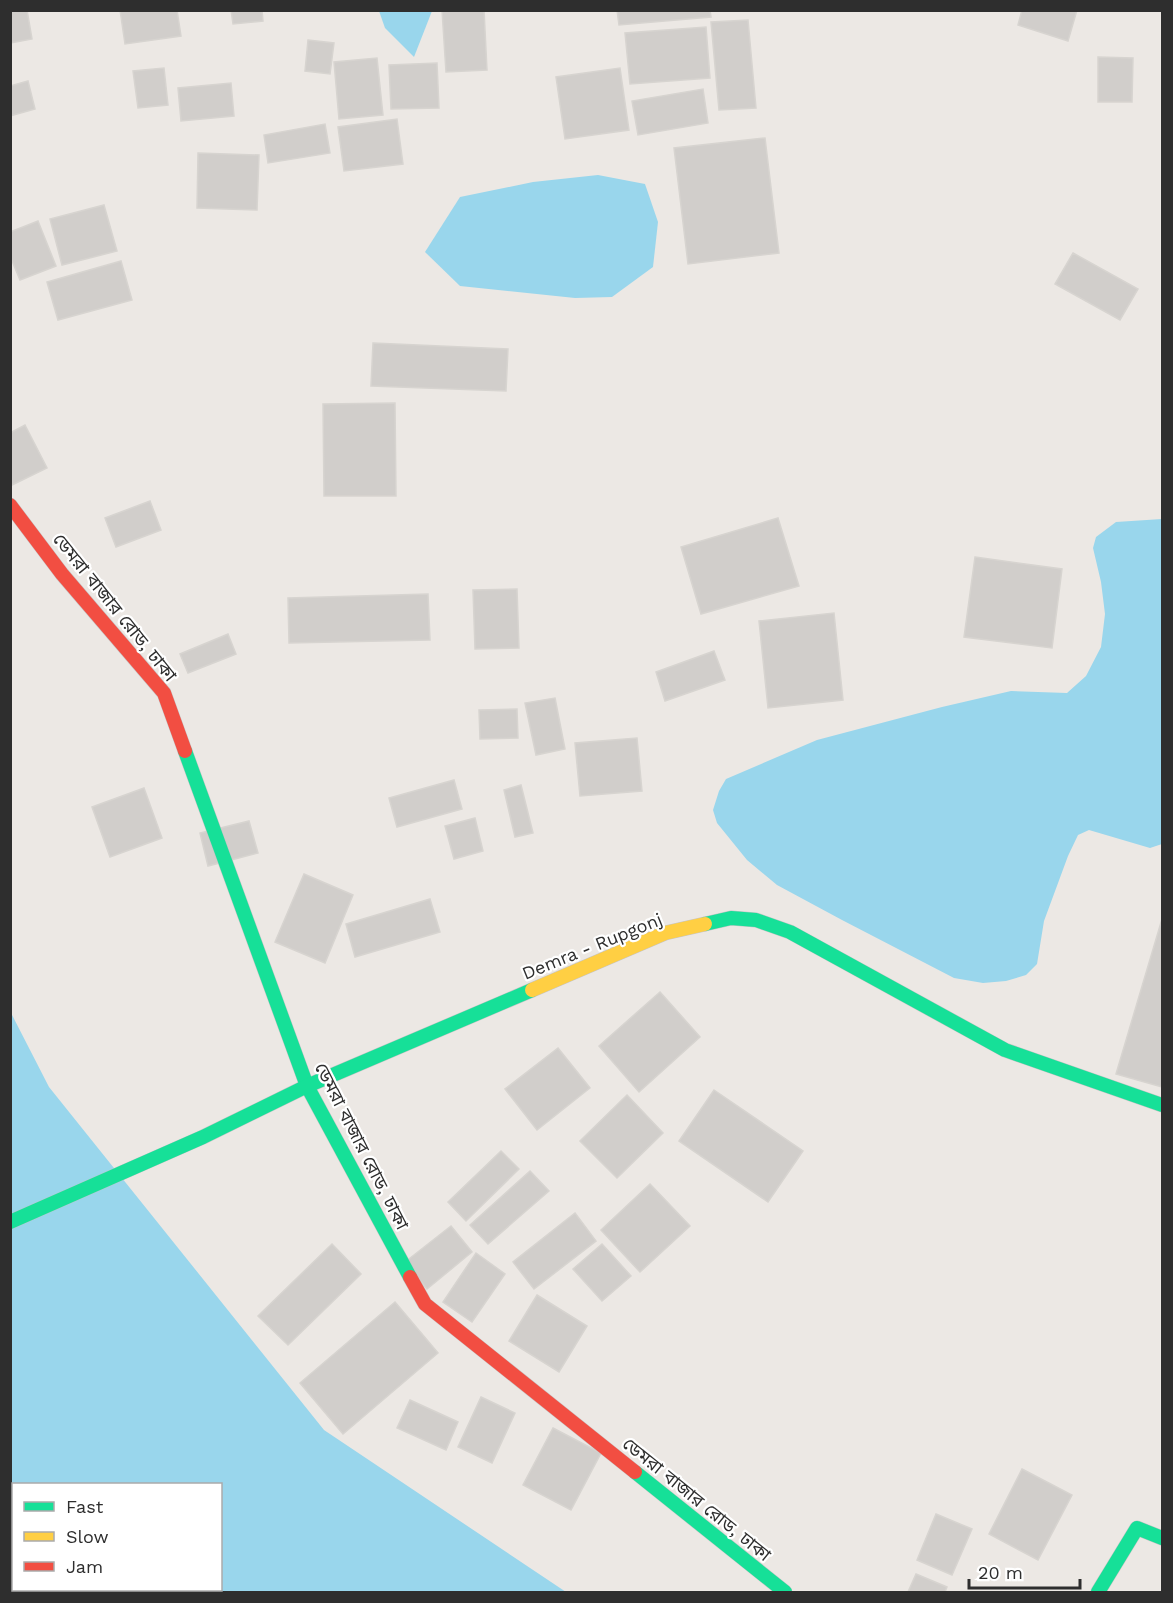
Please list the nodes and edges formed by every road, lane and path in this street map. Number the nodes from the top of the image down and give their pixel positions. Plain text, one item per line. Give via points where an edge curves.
1 (10, 505) edge
2 (307, 1086) junction
3 (1162, 1105) edge
4 (10, 1222) edge
5 (1162, 1538) edge
6 (785, 1593) edge
7 (1098, 1593) edge

1 - 2 street, ডেমরা বাজার রোড, ঢাকা via 62,574 164,693
2 - 3 street, Demra - Rupgonj via 665,933 731,918 756,920 790,932 1005,1050
2 - 4 street, Demra - Rupgonj via 203,1137
2 - 6 street, ডেমরা বাজার রোড, ঢাকা via 425,1304
5 - 7 street via 1137,1528

